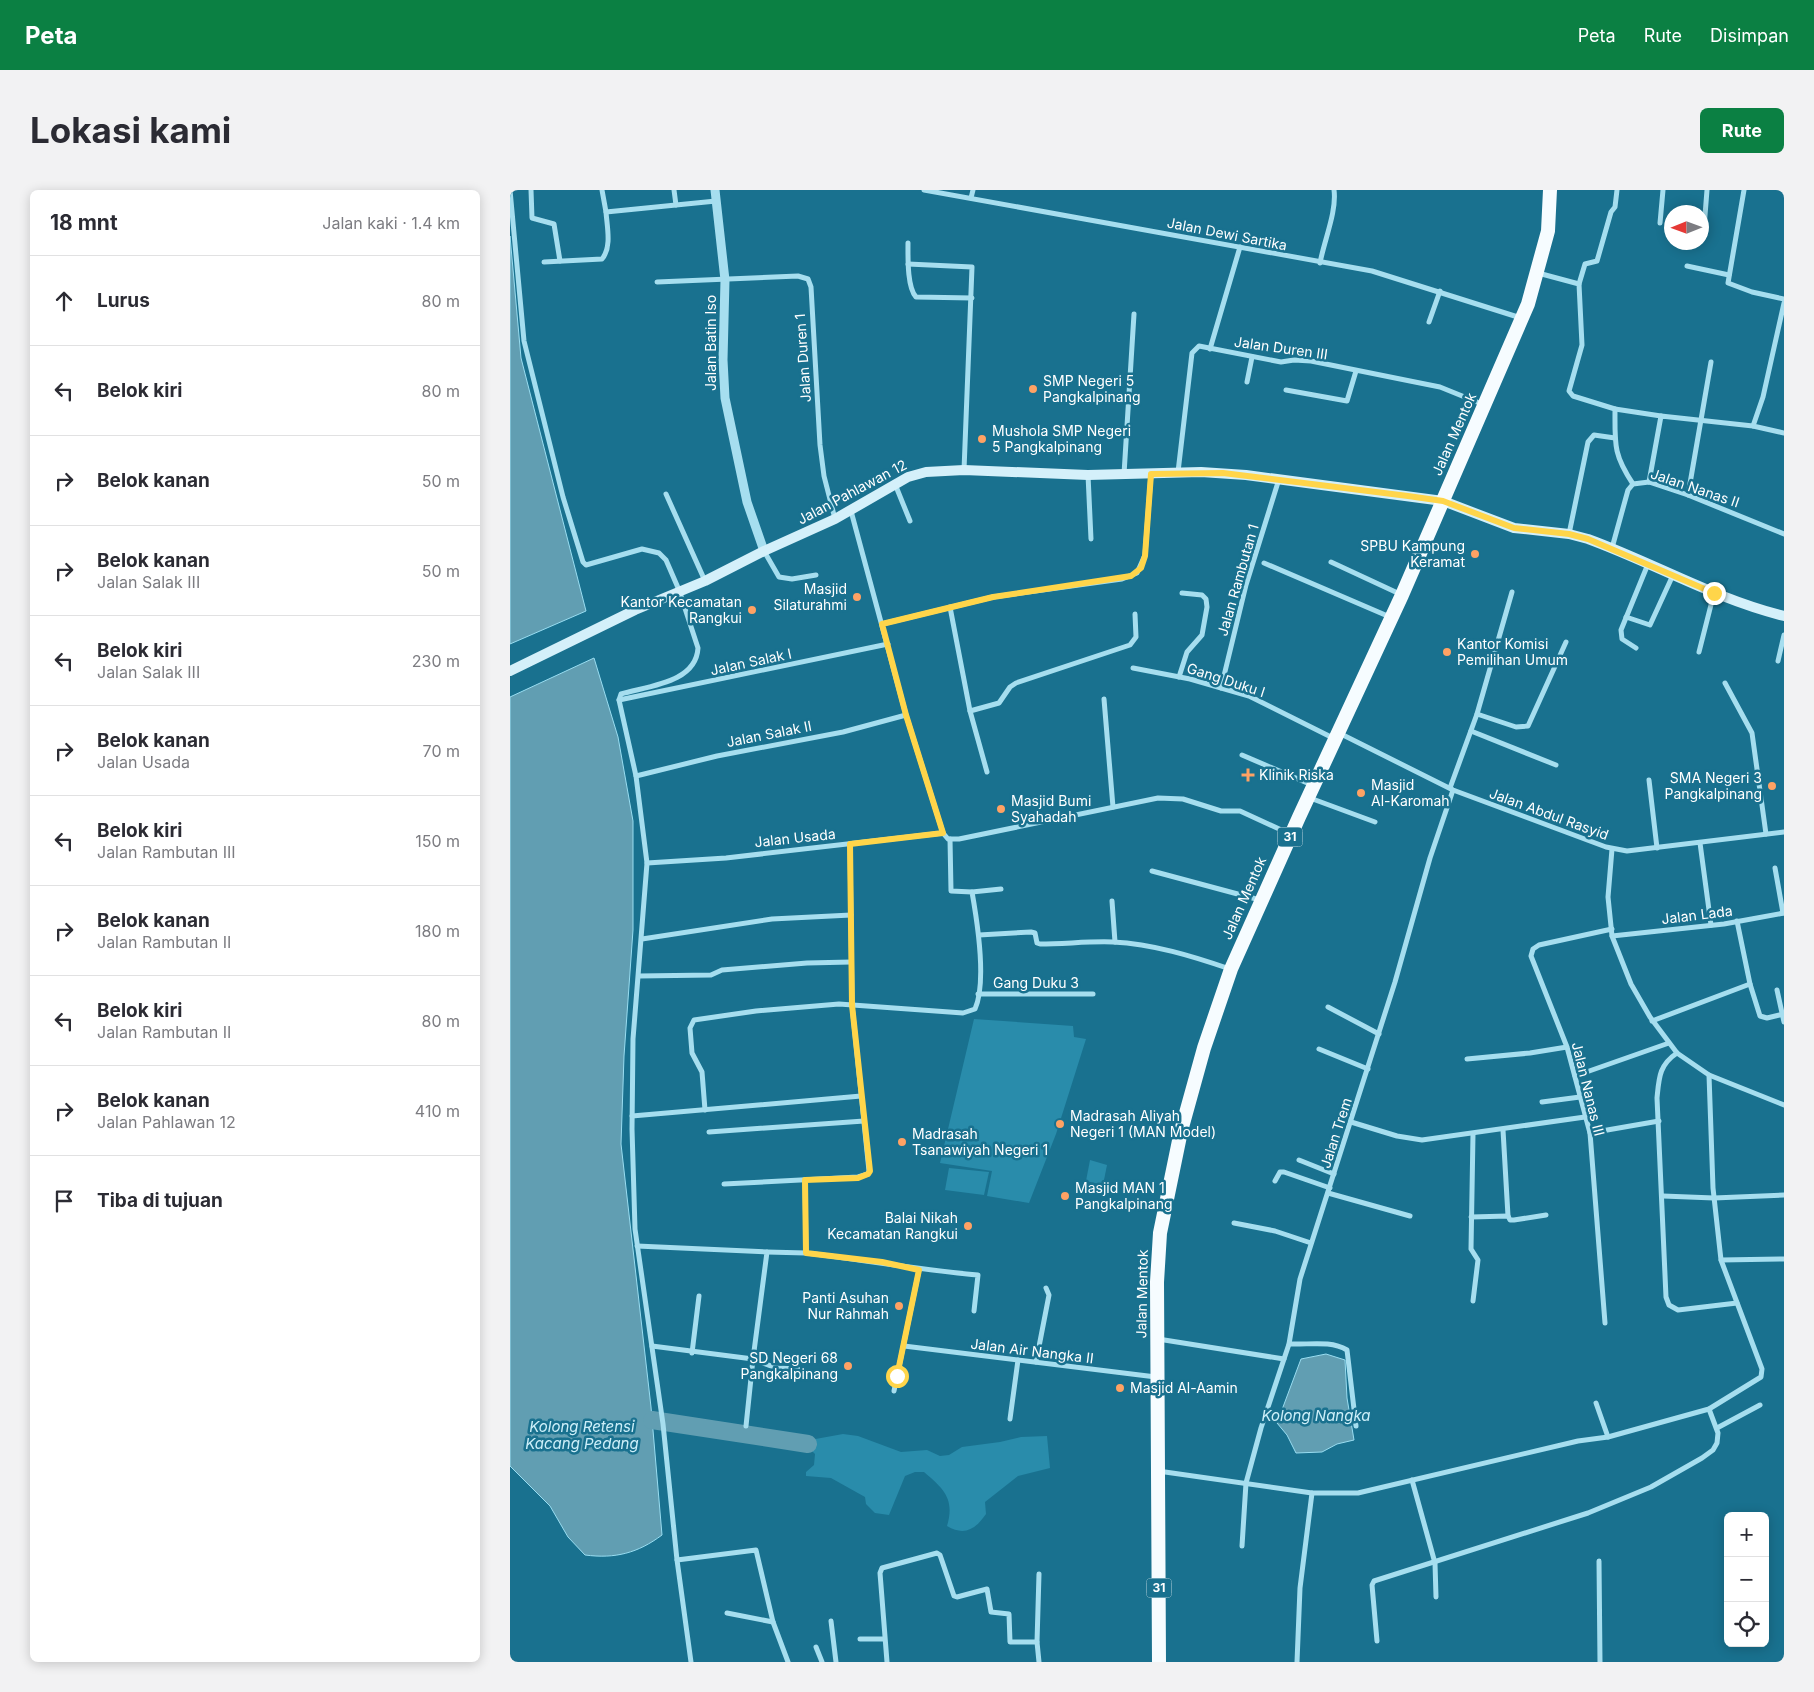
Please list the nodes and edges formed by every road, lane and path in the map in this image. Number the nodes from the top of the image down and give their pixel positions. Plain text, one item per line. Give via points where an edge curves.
1 (510, 190) edge
2 (531, 190) edge
3 (602, 190) edge
4 (674, 190) edge
5 (715, 190) edge
6 (924, 190) edge
7 (973, 190) edge
8 (1334, 190) edge
9 (1550, 190) edge
10 (1617, 190) edge
11 (1663, 190) edge
12 (1706, 190) edge
13 (1744, 190) edge
14 (972, 198) junction
15 (716, 200) junction
16 (676, 205) junction
17 (1705, 205) edge
18 (606, 212) junction
19 (1660, 223) dead end
20 (908, 243) dead end
21 (1240, 247) junction
22 (560, 261) junction
23 (544, 262) dead end
24 (1320, 263) junction
25 (908, 264) junction
26 (1686, 266) dead end
27 (1538, 273) junction
28 (1729, 275) junction
29 (725, 280) junction
30 (657, 282) dead end
31 (1579, 284) junction
32 (1440, 291) junction
33 (972, 298) junction
34 (1784, 301) edge
35 (1134, 314) dead end
36 (1521, 318) junction
37 (1428, 322) dead end
38 (1210, 349) junction
39 (1252, 357) junction
40 (1710, 362) dead end
41 (1356, 371) junction
42 (1247, 382) dead end
43 (1286, 390) dead end
44 (1485, 405) junction
45 (1615, 409) junction
46 (1661, 416) junction
47 (1702, 421) junction
48 (1754, 426) junction
49 (1784, 433) edge
50 (1615, 438) junction
51 (964, 470) junction
52 (1178, 472) junction
53 (1124, 474) junction
54 (1151, 474) junction
55 (1088, 475) junction
56 (1279, 479) junction
57 (1650, 482) junction
58 (895, 484) junction
59 (1633, 484) junction
60 (666, 494) dead end
61 (1688, 495) junction
62 (1443, 501) junction
63 (851, 511) junction
64 (835, 518) junction
65 (910, 520) dead end
66 (1569, 534) junction
67 (1784, 534) edge
68 (1091, 539) dead end
69 (1612, 548) junction
70 (764, 551) junction
71 (1331, 562) dead end
72 (1264, 563) dead end
73 (1648, 564) junction
74 (816, 575) dead end
75 (1673, 575) junction
76 (705, 581) junction
77 (679, 590) junction
78 (1512, 592) dead end
79 (1182, 593) dead end
80 (1714, 593) junction
81 (1402, 595) junction
82 (950, 607) junction
83 (1136, 614) dead end
84 (1784, 616) edge
85 (1626, 617) junction
86 (1392, 618) junction
87 (882, 624) junction
88 (1784, 635) edge
89 (1566, 642) dead end
90 (888, 644) junction
91 (1636, 648) dead end
92 (1699, 652) dead end
93 (1778, 662) dead end
94 (1133, 668) dead end
95 (510, 671) edge
96 (1180, 677) junction
97 (1725, 683) dead end
98 (1221, 688) junction
99 (1104, 699) dead end
100 (619, 700) junction
101 (970, 711) junction
102 (1477, 714) junction
103 (906, 715) junction
104 (1470, 730) junction
105 (1337, 736) junction
106 (1242, 755) dead end
107 (1556, 765) dead end
108 (987, 772) dead end
109 (636, 776) junction
110 (1650, 780) dead end
111 (1451, 789) junction
112 (1310, 792) junction
113 (1113, 807) junction
114 (1375, 822) dead end
115 (1784, 832) edge
116 (943, 833) junction
117 (1291, 834) junction
118 (1766, 834) junction
119 (950, 839) junction
120 (1700, 843) junction
121 (850, 844) junction
122 (1657, 848) junction
123 (1612, 849) junction
124 (647, 863) junction
125 (1776, 868) dead end
126 (1152, 871) dead end
127 (1001, 889) dead end
128 (972, 892) junction
129 (1261, 900) junction
130 (1112, 901) dead end
131 (1783, 913) edge
132 (851, 915) junction
133 (1737, 922) junction
134 (1711, 925) junction
135 (1612, 929) junction
136 (978, 935) junction
137 (1612, 936) junction
138 (642, 939) junction
139 (1115, 942) junction
140 (851, 962) junction
141 (1231, 969) junction
142 (640, 976) junction
143 (1750, 984) junction
144 (1776, 990) dead end
145 (978, 994) junction
146 (1093, 994) dead end
147 (852, 1005) junction
148 (1328, 1007) dead end
149 (1783, 1014) edge
150 (1652, 1021) junction
151 (1784, 1022) edge
152 (1379, 1034) junction
153 (1669, 1043) junction
154 (1567, 1046) junction
155 (1319, 1049) dead end
156 (1676, 1053) junction
157 (1467, 1059) dead end
158 (1368, 1069) junction
159 (1575, 1076) junction
160 (1709, 1076) junction
161 (861, 1096) junction
162 (1580, 1097) junction
163 (1542, 1102) dead end
164 (1784, 1105) edge
165 (705, 1110) junction
166 (632, 1116) junction
167 (1585, 1117) junction
168 (864, 1121) junction
169 (1659, 1121) junction
170 (1351, 1122) junction
171 (1503, 1130) junction
172 (708, 1132) dead end
173 (1590, 1133) junction
174 (1473, 1134) junction
175 (1299, 1160) dead end
176 (1334, 1174) junction
177 (805, 1180) junction
178 (1276, 1181) dead end
179 (724, 1184) dead end
180 (1329, 1190) junction
181 (1784, 1195) edge
182 (1662, 1196) junction
183 (1714, 1198) junction
184 (1546, 1215) dead end
185 (1410, 1216) dead end
186 (1508, 1216) junction
187 (1470, 1217) junction
188 (1234, 1223) dead end
189 (1310, 1243) junction
190 (637, 1246) junction
191 (767, 1252) junction
192 (806, 1253) junction
193 (1784, 1259) edge
194 (1722, 1260) junction
195 (919, 1270) junction
196 (1046, 1288) dead end
197 (699, 1296) dead end
198 (1473, 1301) dead end
199 (1736, 1302) junction
200 (974, 1311) dead end
201 (1605, 1323) dead end
202 (1158, 1339) junction
203 (1289, 1344) junction
204 (652, 1346) junction
205 (904, 1346) junction
206 (692, 1352) junction
207 (1284, 1358) junction
208 (753, 1359) junction
209 (1018, 1360) junction
210 (1036, 1362) junction
211 (798, 1369) dead end
212 (1158, 1377) junction
213 (894, 1391) dead end
214 (1596, 1403) dead end
215 (1760, 1405) dead end
216 (1709, 1409) junction
217 (1010, 1419) dead end
218 (746, 1426) dead end
219 (1356, 1426) dead end
220 (1717, 1428) junction
221 (1608, 1436) junction
222 (1158, 1471) junction
223 (1412, 1480) junction
224 (1246, 1483) junction
225 (1312, 1493) junction
226 (1242, 1546) dead end
227 (677, 1560) junction
228 (1600, 1561) dead end
229 (1435, 1563) junction
230 (1039, 1574) dead end
231 (1436, 1597) dead end
232 (727, 1612) dead end
233 (831, 1621) dead end
234 (773, 1622) junction
235 (860, 1639) dead end
236 (884, 1639) junction
237 (1377, 1641) dead end
238 (1037, 1642) junction
239 (816, 1647) dead end
240 (691, 1662) edge
241 (788, 1662) edge
242 (822, 1662) edge
243 (836, 1662) edge
244 (887, 1662) edge
245 (1038, 1662) edge
246 (1159, 1662) edge
247 (1297, 1662) edge
248 (1600, 1662) edge

1 - 77 street via 524,341 563,497 583,562 586,565 642,549 652,550 666,560
2 - 22 street via 532,218 554,224
3 - 18 street
4 - 16 street
5 - 15 street, Jalan Batin Iso
6 - 14 street, Jalan Dewi Sartika
7 - 14 street
8 - 24 street via 1336,202
9 - 27 highway, Jalan Mentok / 31 via 1548,231
10 - 31 street via 1616,206 1611,212 1597,261 1584,264
11 - 19 street
12 - 17 street
13 - 28 street
14 - 21 street, Jalan Dewi Sartika
15 - 16 street
15 - 29 street, Jalan Batin Iso
16 - 18 street
18 - 22 street via 608,244 602,259
20 - 25 street
21 - 24 street, Jalan Dewi Sartika
21 - 38 street
22 - 23 street
24 - 32 street, Jalan Dewi Sartika via 1372,272
25 - 33 street via 916,297
25 - 33 street via 971,266
26 - 28 street
27 - 31 street
27 - 36 highway, Jalan Mentok / 31
28 - 34 street via 1731,285
29 - 30 street, Jalan Duren 1
29 - 64 street, Jalan Duren 1 via 802,276 810,283 820,445
29 - 70 street, Jalan Batin Iso via 722,360 725,398 747,502
31 - 45 street via 1582,345 1570,393
32 - 36 street, Jalan Dewi Sartika
32 - 37 street
33 - 51 street
34 - 48 street
35 - 53 street
36 - 44 highway, Jalan Mentok / 31
38 - 39 street, Jalan Duren III
38 - 52 street via 1199,346 1192,353
39 - 41 street, Jalan Duren III via 1284,362 1311,361
39 - 42 street
40 - 47 street
41 - 43 street via 1347,401
41 - 44 street, Jalan Duren III via 1440,387
44 - 62 highway, Jalan Mentok / 31
45 - 46 street
45 - 50 street
46 - 47 street
46 - 57 street
47 - 48 street
47 - 61 street
48 - 49 street
50 - 59 street via 1617,457
50 - 66 street via 1594,435 1588,442
51 - 55 main road, Jalan Pahlawan 12
51 - 58 main road, Jalan Pahlawan 12 via 916,474
52 - 54 main road, Jalan Pahlawan 12
52 - 56 main road, Jalan Pahlawan 12
53 - 54 main road, Jalan Pahlawan 12
53 - 55 main road, Jalan Pahlawan 12
54 - 82 street via 1145,556 1137,573 1122,579 993,597
55 - 68 street
56 - 62 main road, Jalan Pahlawan 12
56 - 98 street, Jalan Rambutan 1 via 1246,585
57 - 59 street, Jalan Nanas II
57 - 61 street, Jalan Nanas II
58 - 63 main road, Jalan Pahlawan 12
58 - 65 street
59 - 69 street, Jalan Nanas II via 1628,490
60 - 76 street
61 - 67 street, Jalan Nanas II
62 - 66 main road, Jalan Pahlawan 12 via 1514,528
62 - 81 highway, Jalan Mentok / 31
63 - 64 main road, Jalan Pahlawan 12
63 - 87 street
64 - 70 main road, Jalan Pahlawan 12
66 - 69 main road, Jalan Pahlawan 12
69 - 73 main road, Jalan Pahlawan 12
70 - 74 street via 779,577
70 - 76 main road, Jalan Pahlawan 12
71 - 81 street
72 - 86 street
73 - 75 main road, Jalan Pahlawan 12
73 - 85 street
75 - 80 main road, Jalan Pahlawan 12
75 - 85 street via 1650,625
76 - 77 main road, Jalan Pahlawan 12
77 - 95 main road, Jalan Pahlawan 12
77 - 100 street via 698,648 694,666 677,678 622,694
78 - 102 street, Jalan Trem
79 - 96 street via 1202,596 1207,607 1202,635 1187,652
80 - 84 main road, Jalan Pahlawan 12
80 - 92 street
81 - 86 highway, Jalan Mentok / 31
82 - 87 street
82 - 101 street
83 - 101 street via 1136,637 1130,645 1012,685 999,703
85 - 91 street via 1621,634 1624,641
86 - 105 highway, Jalan Mentok / 31
87 - 90 street
88 - 93 street
89 - 102 street via 1528,726 1516,727
90 - 100 street, Jalan Salak I
90 - 103 street
94 - 96 street, Gang Duku I
96 - 98 street, Gang Duku I
97 - 118 street via 1752,733
98 - 105 street, Gang Duku I via 1249,696
99 - 113 street
100 - 109 street
101 - 108 street
102 - 104 street, Jalan Trem
103 - 109 street, Jalan Salak II via 843,732 716,756
103 - 116 street
104 - 107 street
104 - 111 street, Jalan Trem
105 - 111 street, Jalan Abdul Rasyid
105 - 112 highway, Jalan Mentok / 31
106 - 112 street
109 - 124 street
110 - 122 street
111 - 123 street, Jalan Abdul Rasyid
111 - 152 street, Jalan Trem
112 - 114 street
112 - 117 highway, Jalan Mentok / 31
113 - 117 street via 1158,798 1183,799 1221,811 1240,811
113 - 119 street
115 - 118 street
116 - 119 street
116 - 121 street, Jalan Usada
117 - 129 highway, Jalan Mentok / 31
118 - 120 street, Jalan Abdul Rasyid
119 - 128 street via 951,891
120 - 122 street, Jalan Abdul Rasyid
120 - 134 street
121 - 124 street, Jalan Usada
121 - 132 street
122 - 123 street, Jalan Abdul Rasyid
123 - 135 street via 1608,897
124 - 138 street
125 - 131 street
126 - 129 street
127 - 128 street
128 - 136 street
129 - 141 highway, Jalan Mentok / 31
130 - 139 street
131 - 133 street, Jalan Lada
132 - 138 street via 772,919
132 - 140 street
133 - 134 street, Jalan Lada
133 - 143 street
134 - 137 street, Jalan Lada
135 - 137 street
135 - 154 street, Jalan Nanas III via 1545,943 1533,949 1532,964
136 - 139 street via 1033,932 1037,943 1042,944
136 - 145 street
137 - 150 street via 1631,984
138 - 142 street
139 - 141 street via 1182,954
140 - 142 street via 722,970 710,976
140 - 147 street
141 - 202 highway, Jalan Mentok / 31 via 1204,1048 1167,1192 1159,1242
142 - 166 street via 633,1039
143 - 149 street via 1760,1016 1767,1018
143 - 150 street
144 - 149 street
145 - 146 street, Gang Duku 3
145 - 147 street via 975,1009 967,1013
147 - 161 street
147 - 165 street via 782,1009 692,1021 692,1053 702,1072
148 - 152 street
149 - 151 street
150 - 153 street
152 - 158 street, Jalan Trem
153 - 156 street
153 - 159 street
154 - 157 street
154 - 159 street, Jalan Nanas III
155 - 158 street
156 - 160 street
156 - 169 street via 1666,1060 1662,1070 1657,1098
158 - 170 street, Jalan Trem
159 - 162 street, Jalan Nanas III
160 - 164 street
160 - 183 street
161 - 165 street
161 - 168 street
162 - 163 street
162 - 167 street, Jalan Nanas III
165 - 166 street
166 - 190 street
167 - 171 street
167 - 173 street, Jalan Nanas III
168 - 172 street
168 - 177 street via 868,1174 858,1178
169 - 173 street
169 - 182 street
170 - 174 street via 1415,1140
170 - 176 street, Jalan Trem
171 - 174 street
171 - 186 street
173 - 201 street, Jalan Nanas III
174 - 187 street
175 - 176 street
176 - 180 street, Jalan Trem
177 - 179 street
177 - 192 street
178 - 180 street via 1280,1172 1284,1172
180 - 185 street
180 - 189 street, Jalan Trem
181 - 183 street
182 - 183 street
182 - 199 street via 1668,1304 1678,1310
183 - 194 street
184 - 186 street via 1514,1220
186 - 187 street
187 - 198 street via 1471,1248 1478,1263
188 - 189 street via 1275,1231
189 - 203 street, Jalan Trem
190 - 191 street
190 - 204 street
191 - 192 street
191 - 208 street
192 - 195 street
193 - 194 street
194 - 199 street
195 - 200 street via 978,1275
195 - 205 street
196 - 210 street via 1049,1295
197 - 206 street
199 - 216 street via 1761,1377
202 - 207 street
202 - 212 highway, Jalan Mentok / 31
203 - 207 street, Jalan Trem
203 - 219 street via 1327,1342 1347,1350
204 - 206 street
204 - 227 street
205 - 209 street, Jalan Air Nangka II
205 - 213 street
206 - 208 street
207 - 224 street, Jalan Trem
208 - 211 street via 776,1368
208 - 218 street
209 - 210 street, Jalan Air Nangka II
209 - 217 street
210 - 212 street, Jalan Air Nangka II
212 - 222 highway, Jalan Mentok / 31
214 - 221 street
215 - 220 street
216 - 220 street
216 - 221 street
220 - 229 street via 1717,1442 1713,1450 1651,1487 1588,1513
221 - 223 street
222 - 224 street
222 - 246 highway, Jalan Mentok / 31
223 - 225 street via 1358,1493
223 - 229 street
224 - 225 street
224 - 226 street, Jalan Trem
225 - 247 street via 1300,1588
227 - 234 street via 756,1550
227 - 240 street
228 - 248 street
229 - 231 street
229 - 237 street via 1372,1583
230 - 238 street
232 - 234 street
233 - 243 street
234 - 241 street
235 - 236 street
236 - 238 street via 882,1568 937,1553 954,1596 986,1588 992,1612 1009,1614 1010,1642
236 - 244 street
238 - 245 street
239 - 242 street

